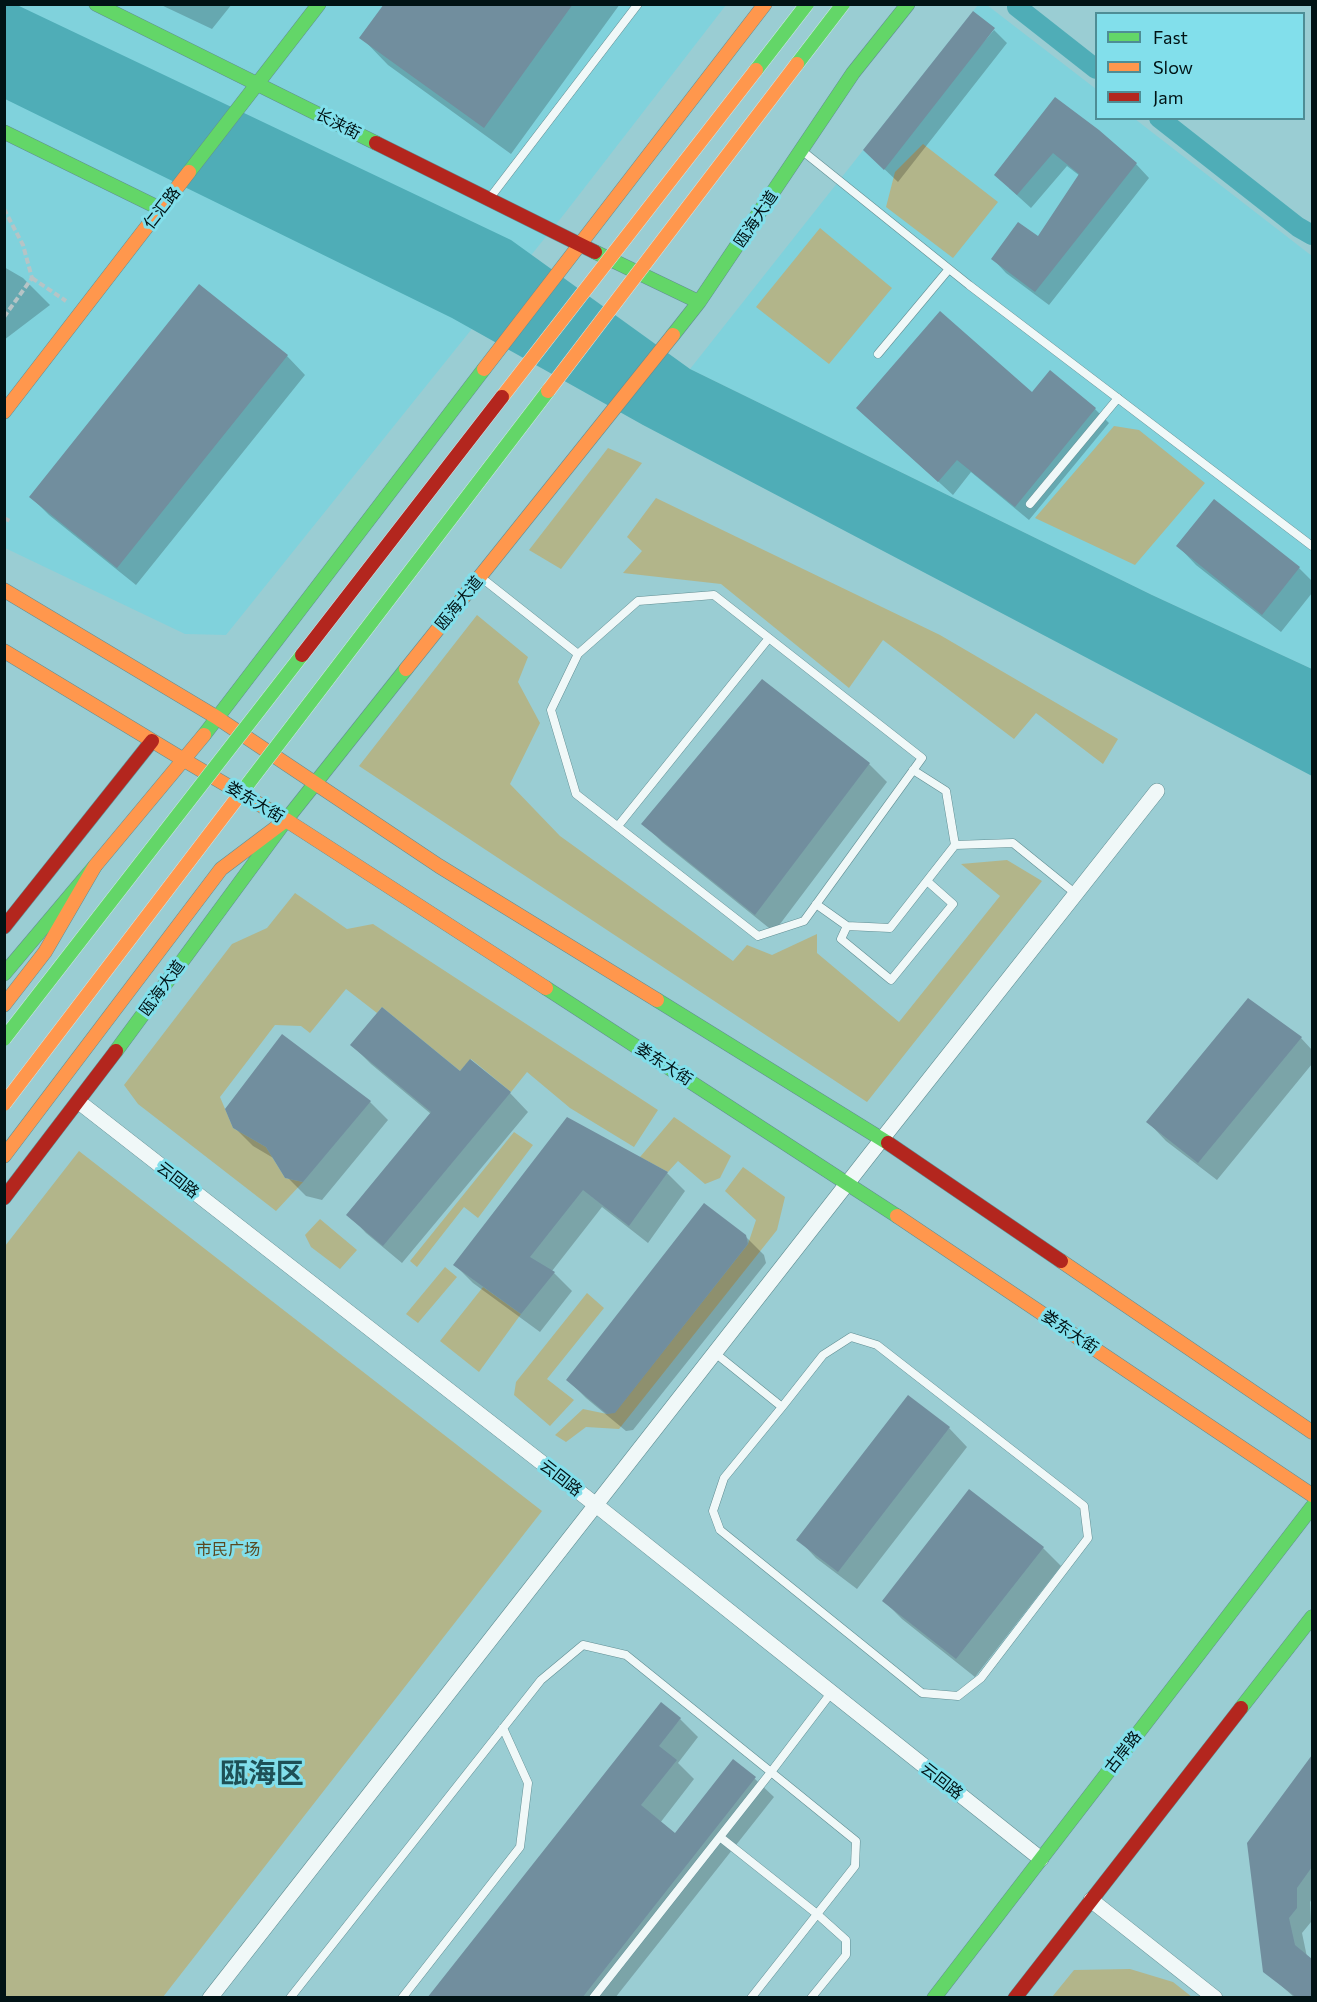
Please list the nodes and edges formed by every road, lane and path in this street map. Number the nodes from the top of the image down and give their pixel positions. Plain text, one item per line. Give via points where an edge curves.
1 (96, 4) edge
2 (319, 4) edge
3 (638, 4) edge
4 (807, 4) edge
5 (843, 4) edge
6 (908, 4) edge
7 (757, 7) edge
8 (258, 83) junction
9 (4, 132) edge
10 (801, 150) junction
11 (489, 200) junction
12 (4, 209) edge
13 (161, 209) junction
14 (580, 246) junction
15 (949, 269) junction
16 (32, 278) junction
17 (699, 302) junction
18 (82, 312) junction
19 (4, 317) edge
20 (878, 354) dead end
21 (1118, 398) junction
22 (4, 412) edge
23 (1030, 504) dead end
24 (4, 518) edge
25 (12, 522) dead end
26 (1312, 546) edge
27 (480, 577) junction
28 (4, 590) edge
29 (769, 638) junction
30 (4, 651) edge
31 (578, 654) junction
32 (216, 717) junction
33 (152, 741) junction
34 (184, 760) junction
35 (913, 770) junction
36 (315, 783) junction
37 (1158, 791) dead end
38 (286, 820) junction
39 (618, 826) junction
40 (955, 845) junction
41 (95, 866) junction
42 (927, 881) junction
43 (1076, 894) junction
44 (816, 904) junction
45 (847, 926) junction
46 (4, 927) edge
47 (4, 974) edge
48 (4, 1005) edge
49 (4, 1039) edge
50 (79, 1102) junction
51 (4, 1104) edge
52 (882, 1139) junction
53 (4, 1156) edge
54 (847, 1183) junction
55 (4, 1198) edge
56 (715, 1353) junction
57 (782, 1407) junction
58 (1312, 1432) edge
59 (1312, 1495) edge
60 (596, 1505) junction
61 (1312, 1507) edge
62 (1312, 1617) edge
63 (831, 1693) junction
64 (503, 1728) junction
65 (771, 1772) junction
66 (720, 1836) junction
67 (1041, 1859) junction
68 (1091, 1900) junction
69 (817, 1914) junction
70 (210, 1998) edge
71 (290, 1998) edge
72 (402, 1998) edge
73 (594, 1998) edge
74 (751, 1998) edge
75 (811, 1998) edge
76 (934, 1998) edge
77 (1015, 1998) edge
78 (1215, 1998) edge

1 - 8 main road, 长浃街
2 - 8 main road, 仁汇路
3 - 11 lane
4 - 49 main road, bridge
5 - 51 main road, bridge
6 - 10 main road, 瓯海大道 via 853,73
7 - 14 main road
8 - 11 main road, 长浃街
8 - 13 main road, 仁汇路
9 - 13 main road
10 - 15 lane
10 - 17 main road, 瓯海大道
11 - 14 main road, 长浃街
12 - 16 path via 23,246
13 - 18 main road, 仁汇路
14 - 17 main road, 长浃街
14 - 32 main road
15 - 20 lane
15 - 21 lane
16 - 18 path
16 - 19 path
17 - 27 main road, 瓯海大道
18 - 22 main road, 仁汇路
21 - 23 lane
21 - 26 lane
24 - 25 path
27 - 31 lane
27 - 36 main road, 瓯海大道
28 - 32 main road
29 - 31 lane via 714,595 638,601
29 - 35 lane via 922,758
29 - 39 lane
30 - 33 main road, 娄东大街
31 - 39 lane via 551,710 576,794
32 - 34 main road
32 - 36 main road
33 - 34 main road, 娄东大街
33 - 46 main road
34 - 38 main road, 娄东大街
34 - 41 main road
35 - 40 lane via 946,791
35 - 44 lane
36 - 38 main road, 瓯海大道
36 - 52 main road via 439,866
37 - 43 street
38 - 50 main road, 瓯海大道
38 - 53 main road via 221,869
38 - 54 main road, 娄东大街
39 - 44 lane via 758,936 804,921
40 - 42 lane
40 - 43 lane via 1013,843
41 - 47 main road
41 - 48 main road via 45,952
42 - 45 lane via 890,928
42 - 45 lane via 953,904 891,980 841,939
43 - 52 street
44 - 45 lane
50 - 55 main road, 瓯海大道
50 - 60 street, 云回路
52 - 54 street
52 - 58 main road
54 - 56 street
54 - 59 main road, 娄东大街
56 - 57 lane
56 - 60 street
57 - 57 lane via 724,1478 713,1511 720,1530 922,1693 958,1696 981,1678 1088,1538 1084,1506 877,1345 851,1337 823,1355
60 - 63 street, 云回路
60 - 70 street
61 - 67 main road, 古岸路
62 - 68 main road
63 - 65 lane
63 - 67 street, 云回路
64 - 65 lane via 542,1680 583,1645 626,1655
64 - 71 lane
64 - 72 lane via 528,1783 520,1847
65 - 66 lane
65 - 69 lane via 856,1841 855,1866
66 - 69 lane
66 - 73 lane
67 - 76 main road, 古岸路
68 - 77 main road
68 - 78 street
69 - 74 lane
69 - 75 lane via 846,1940 846,1955

